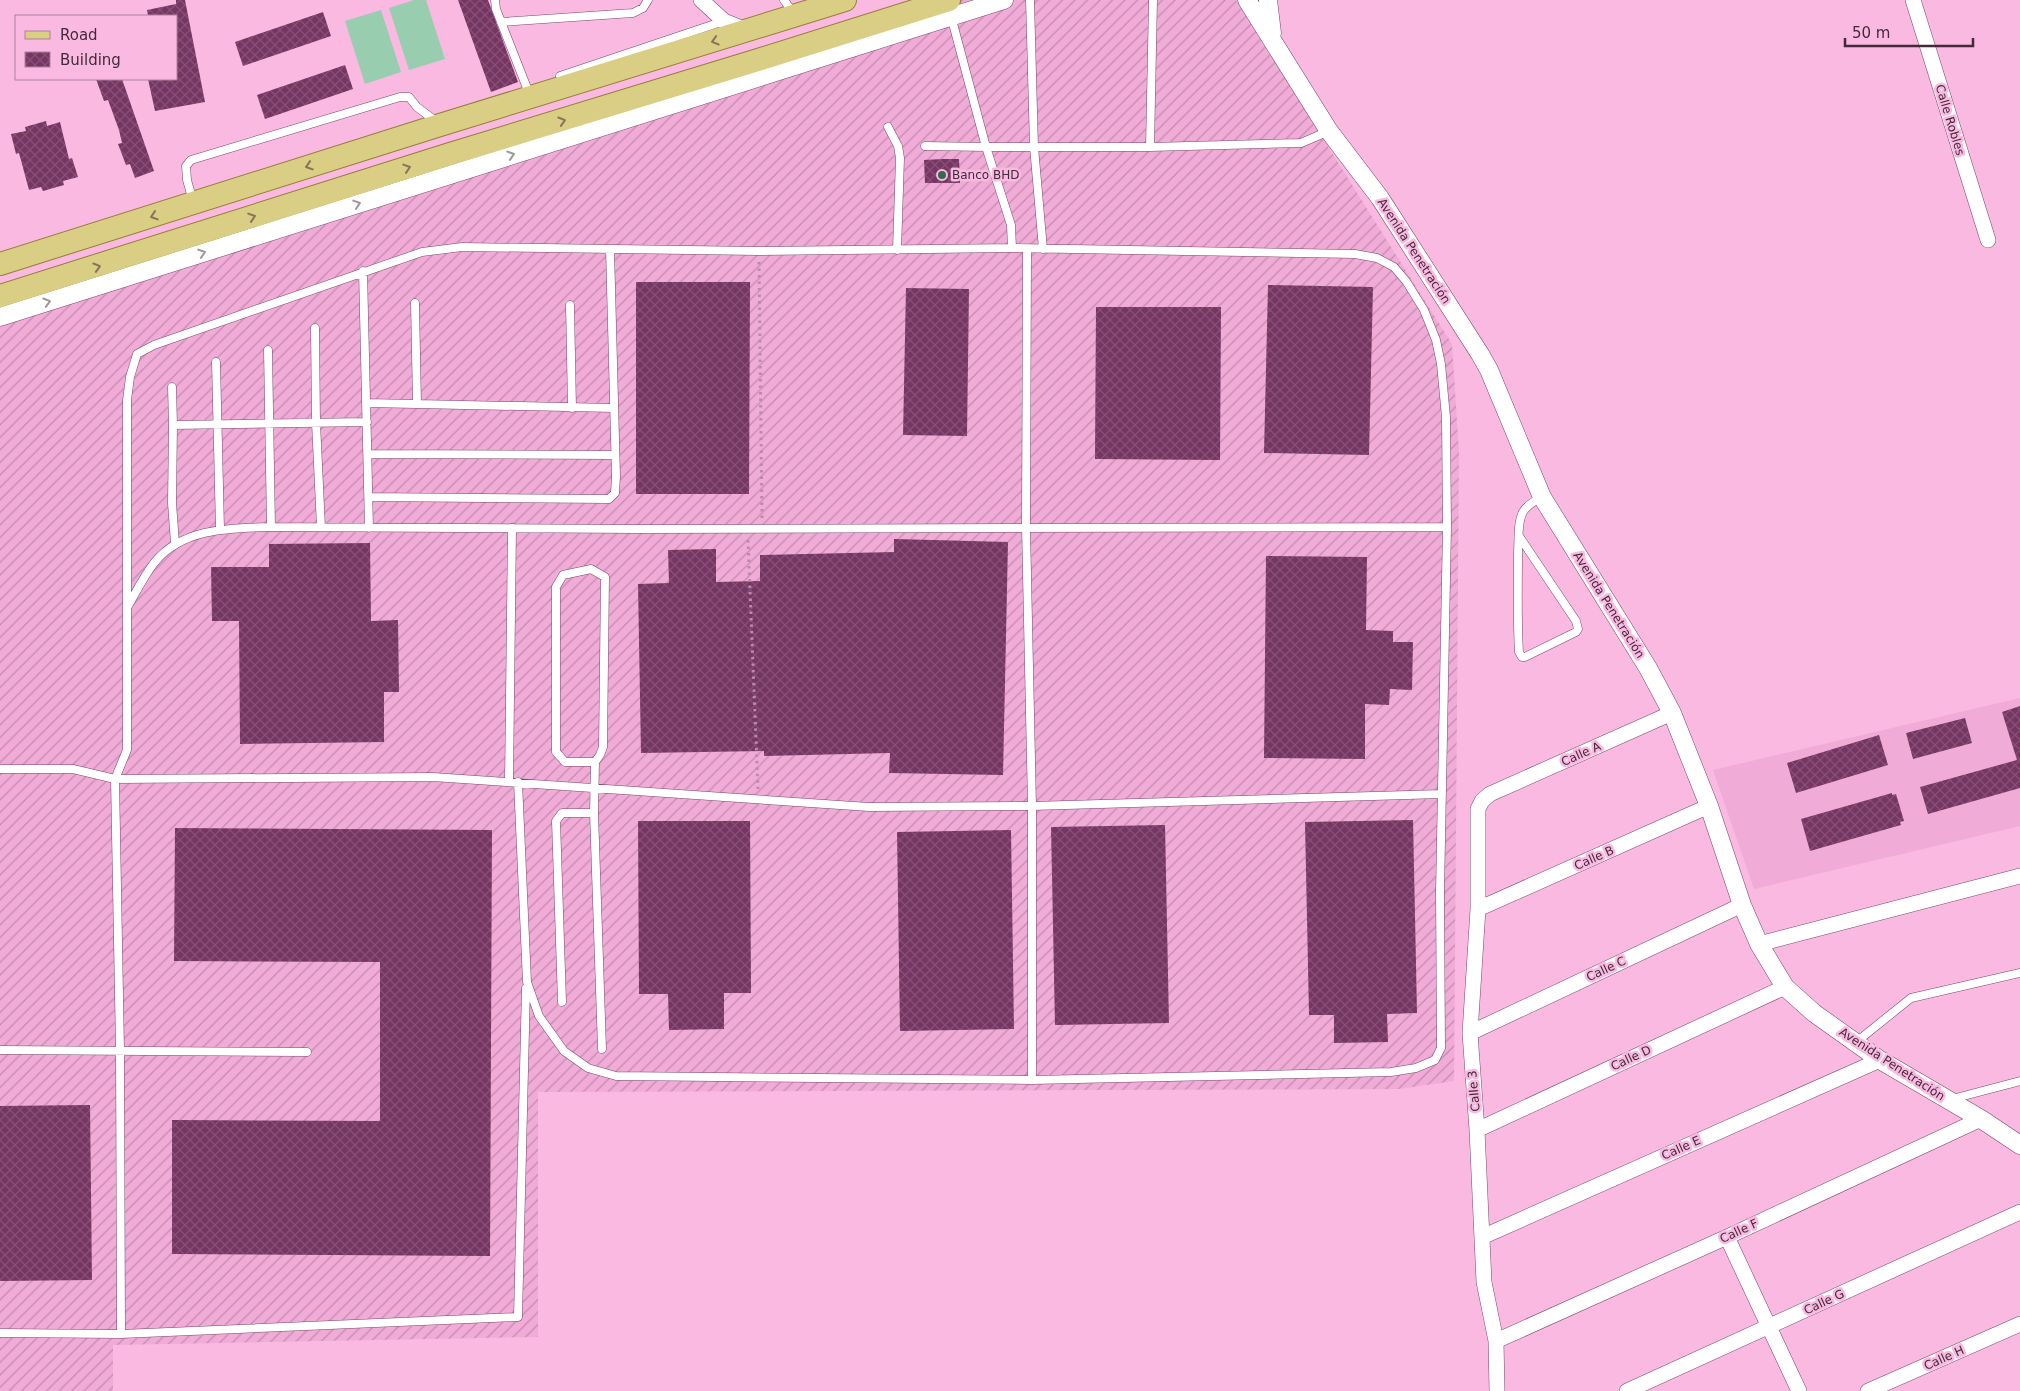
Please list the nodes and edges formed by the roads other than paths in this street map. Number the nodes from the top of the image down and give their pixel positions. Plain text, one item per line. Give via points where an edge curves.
1 (495, 0) edge
2 (648, 0) edge
3 (701, 0) edge
4 (845, 0) edge
5 (1004, 0) edge
6 (1030, 0) edge
7 (1154, 0) edge
8 (1247, 0) edge
9 (1268, 0) edge
10 (1913, 0) edge
11 (789, 8) edge
12 (950, 8) edge
13 (724, 21) junction
14 (501, 22) junction
15 (748, 31) junction
16 (1273, 39) junction
17 (555, 78) dead end
18 (532, 90) junction
19 (440, 124) junction
20 (888, 127) dead end
21 (1329, 131) junction
22 (925, 146) dead end
23 (986, 147) junction
24 (1034, 147) junction
25 (1150, 147) junction
26 (193, 203) junction
27 (1988, 240) dead end
28 (1012, 248) junction
29 (1027, 248) junction
30 (610, 249) junction
31 (1043, 249) junction
32 (897, 250) junction
33 (0, 264) edge
34 (363, 271) junction
35 (0, 296) edge
36 (414, 303) dead end
37 (570, 305) dead end
38 (0, 317) edge
39 (315, 328) dead end
40 (268, 350) dead end
41 (216, 362) dead end
42 (172, 387) dead end
43 (366, 403) junction
44 (417, 404) junction
45 (572, 408) junction
46 (614, 408) junction
47 (367, 422) junction
48 (316, 423) junction
49 (217, 424) junction
50 (269, 424) junction
51 (173, 425) junction
52 (368, 454) junction
53 (615, 456) junction
54 (369, 497) junction
55 (1542, 497) junction
56 (271, 527) junction
57 (1447, 527) junction
58 (321, 528) junction
59 (369, 528) junction
60 (512, 528) junction
61 (1026, 528) junction
62 (220, 529) junction
63 (1519, 536) junction
64 (176, 543) junction
65 (127, 608) junction
66 (1672, 713) junction
67 (595, 762) junction
68 (0, 769) edge
69 (115, 779) junction
70 (509, 782) junction
71 (518, 782) junction
72 (595, 788) junction
73 (1442, 794) junction
74 (1490, 794) joint
75 (1032, 806) junction
76 (1709, 806) junction
77 (594, 813) junction
78 (2020, 876) edge
79 (1742, 905) junction
80 (1478, 909) junction
81 (1759, 944) junction
82 (2020, 973) edge
83 (527, 982) junction
84 (1785, 987) junction
85 (562, 1002) dead end
86 (1470, 1033) junction
87 (1855, 1043) junction
88 (602, 1049) dead end
89 (0, 1050) edge
90 (120, 1050) junction
91 (307, 1052) dead end
92 (1880, 1060) junction
93 (1032, 1080) junction
94 (2020, 1081) edge
95 (1948, 1100) junction
96 (1981, 1119) junction
97 (1478, 1130) junction
98 (2020, 1145) edge
99 (2020, 1212) edge
100 (1482, 1236) junction
101 (1727, 1237) junction
102 (2020, 1324) edge
103 (1769, 1327) junction
104 (0, 1333) edge
105 (121, 1334) junction
106 (1496, 1341) junction
107 (1496, 1391) edge
108 (1627, 1391) edge
109 (1799, 1391) edge
110 (1868, 1391) edge

1 - 14 lane
2 - 14 lane via 643,8 633,13
3 - 13 street
4 - 11 main road
5 - 12 street
6 - 24 lane
7 - 25 lane
8 - 16 street, Avenida Penetración
9 - 16 street
10 - 27 street, Calle Robles
11 - 15 main road
12 - 23 lane
35 -> 12 main road via 758,60
38 -> 12 street
13 - 15 street
13 - 17 lane
14 - 18 lane
15 -> 18 main road
16 - 21 street, Avenida Penetración
18 - 19 main road
19 -> 26 main road
19 - 26 lane via 416,107 409,97 400,97 191,160 186,166
20 - 32 lane via 900,158
21 - 25 lane via 1301,143
21 - 55 street, Avenida Penetración via 1380,198 1480,354
22 - 23 lane
23 - 24 lane
23 - 28 lane via 1011,225
24 - 25 lane
24 - 31 lane
26 -> 33 main road
28 - 29 lane
28 - 32 lane
29 - 31 lane
29 - 61 lane
30 - 32 lane
30 - 34 lane via 462,247 422,252
30 - 46 lane
31 - 57 lane via 1355,254 1377,258 1394,267 1424,310 1436,340 1446,417
34 - 43 lane
34 - 65 lane via 137,354 128,400
36 - 44 lane
37 - 45 lane
39 - 48 lane
40 - 50 lane
41 - 49 lane
42 - 51 lane
43 - 44 lane
43 - 47 lane
44 - 45 lane
45 - 46 lane
46 - 53 lane
47 - 48 lane
47 - 52 lane
48 - 50 lane
48 - 58 lane
49 - 50 lane
49 - 51 lane
49 - 62 lane
50 - 56 lane
51 - 64 lane via 172,503
52 - 53 lane
52 - 54 lane
53 - 54 lane via 615,493 609,499
54 - 59 lane
55 - 63 lane via 1522,513
55 - 66 street, Avenida Penetración via 1648,668
56 - 58 lane
56 - 62 lane
57 - 61 lane
57 - 73 lane
58 - 59 lane
59 - 60 lane
60 - 61 lane
60 - 70 lane
61 - 75 lane
62 - 64 lane
63 - 63 lane via 1576,621 1578,629 1522,657 1518,644
64 - 65 lane via 154,563
65 - 69 lane via 127,750
66 - 74 street, Calle A
66 - 76 street, Avenida Penetración
67 - 67 lane via 565,762 556,752 556,587 564,575 591,569 605,577 603,746
67 - 72 lane
68 - 69 lane via 73,769
69 - 70 lane via 433,777
69 - 90 lane
70 - 71 lane
71 - 72 lane
71 - 83 lane
72 - 75 lane via 869,807
72 - 77 lane
73 - 75 lane
73 - 93 lane via 1441,1048 1435,1060 1416,1068 1391,1072
74 - 80 street, Calle 3 via 1478,809
75 - 93 lane
76 - 79 street, Avenida Penetración
76 - 80 street, Calle B
77 - 85 lane via 562,813 556,821
77 - 88 lane
78 - 81 street
79 - 81 street, Avenida Penetración
79 - 86 street, Calle C
80 - 86 street, Calle 3
81 - 84 street, Avenida Penetración
82 - 87 lane via 1911,998
83 - 93 lane via 538,1016 564,1051 588,1068 616,1076
83 - 105 lane via 518,1317
84 - 87 street, Avenida Penetración
84 - 97 street, Calle D
86 - 97 street, Calle 3
87 - 92 street, Avenida Penetración
89 - 90 lane
90 - 91 lane
90 - 105 lane
92 - 95 street, Avenida Penetración
92 - 100 street, Calle E
94 - 95 lane
95 - 96 street, Avenida Penetración
96 - 98 street, Avenida Penetración
96 - 101 street, Calle F
97 - 100 street, Calle 3
99 - 103 street, Calle G
100 - 106 street, Calle 3 via 1484,1282
101 - 103 street
101 - 106 street, Calle F
102 - 110 street, Calle H
103 - 108 street, Calle G
103 - 109 street
104 - 105 lane
106 - 107 street, Calle 3

